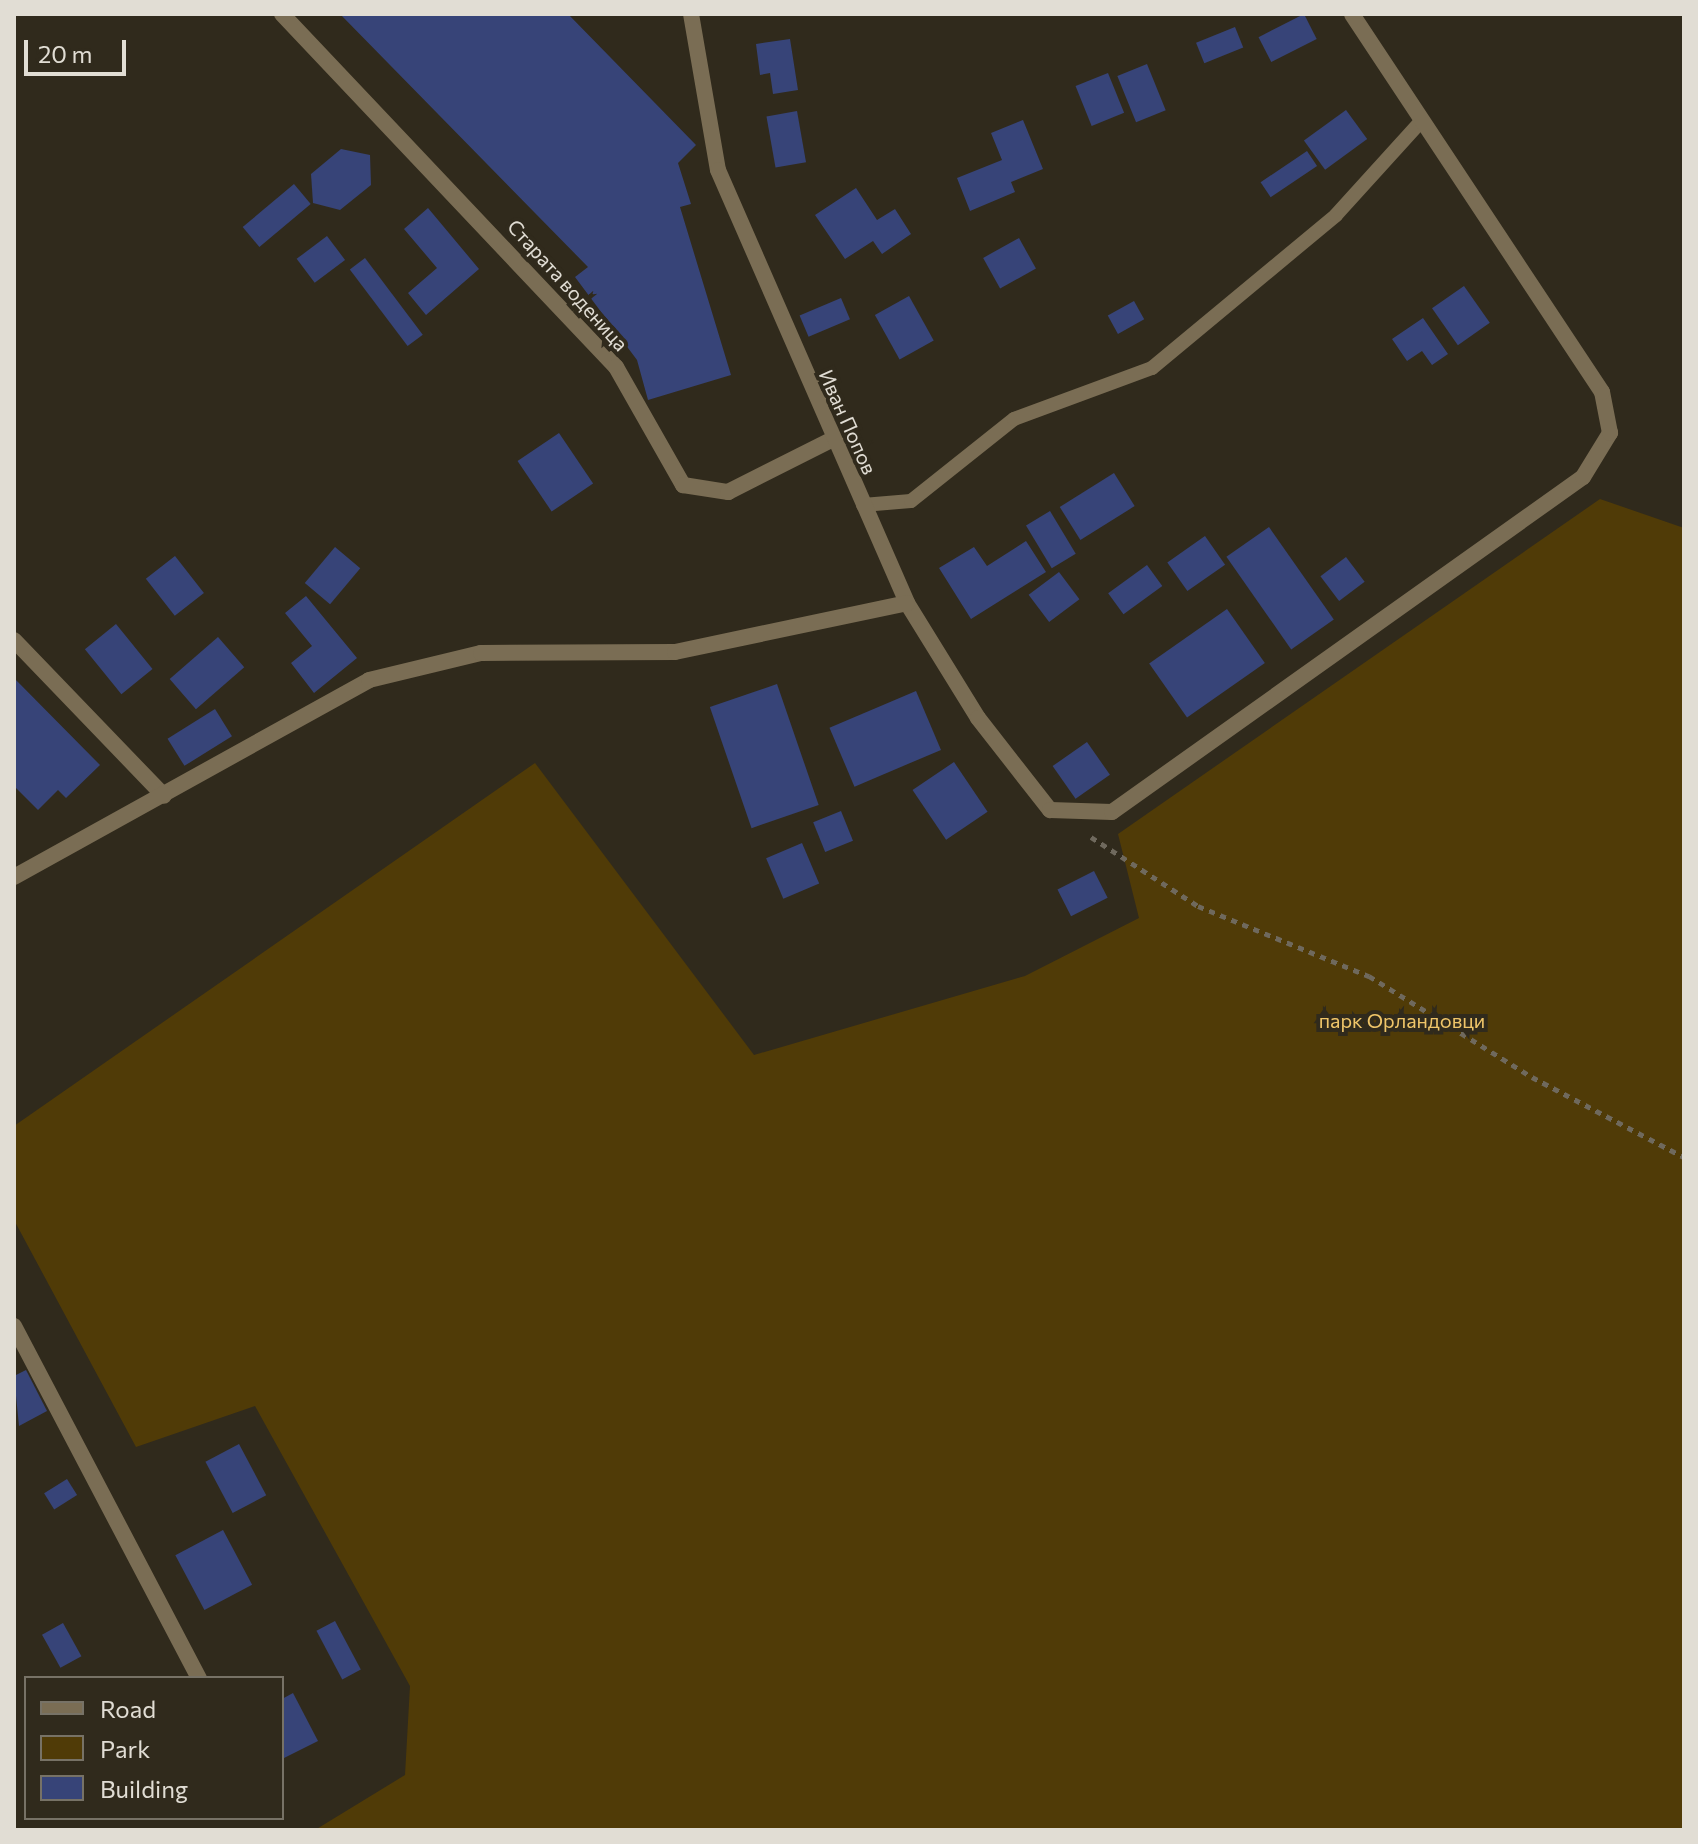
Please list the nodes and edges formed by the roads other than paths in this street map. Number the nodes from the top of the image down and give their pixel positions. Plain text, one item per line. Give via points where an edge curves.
1 (282, 14) edge
2 (691, 14) edge
3 (1352, 14) edge
4 (1422, 120) junction
5 (833, 439) junction
6 (863, 505) junction
7 (907, 603) junction
8 (14, 640) edge
9 (164, 796) junction
10 (14, 877) edge
11 (14, 1326) edge
12 (198, 1676) edge

1 - 5 street, Старата воденица via 607,356 683,485 728,492
2 - 5 street, Иван Попов via 718,170
3 - 4 street
4 - 6 lane via 1336,215 1152,368 1014,419 911,501
4 - 7 street, Иван Попов via 1602,392 1610,433 1583,477 1112,812 1050,810 978,718
5 - 6 street, Иван Попов
6 - 7 street, Иван Попов
7 - 9 street via 675,652 481,653 369,680
8 - 9 street
9 - 10 street
11 - 12 street

